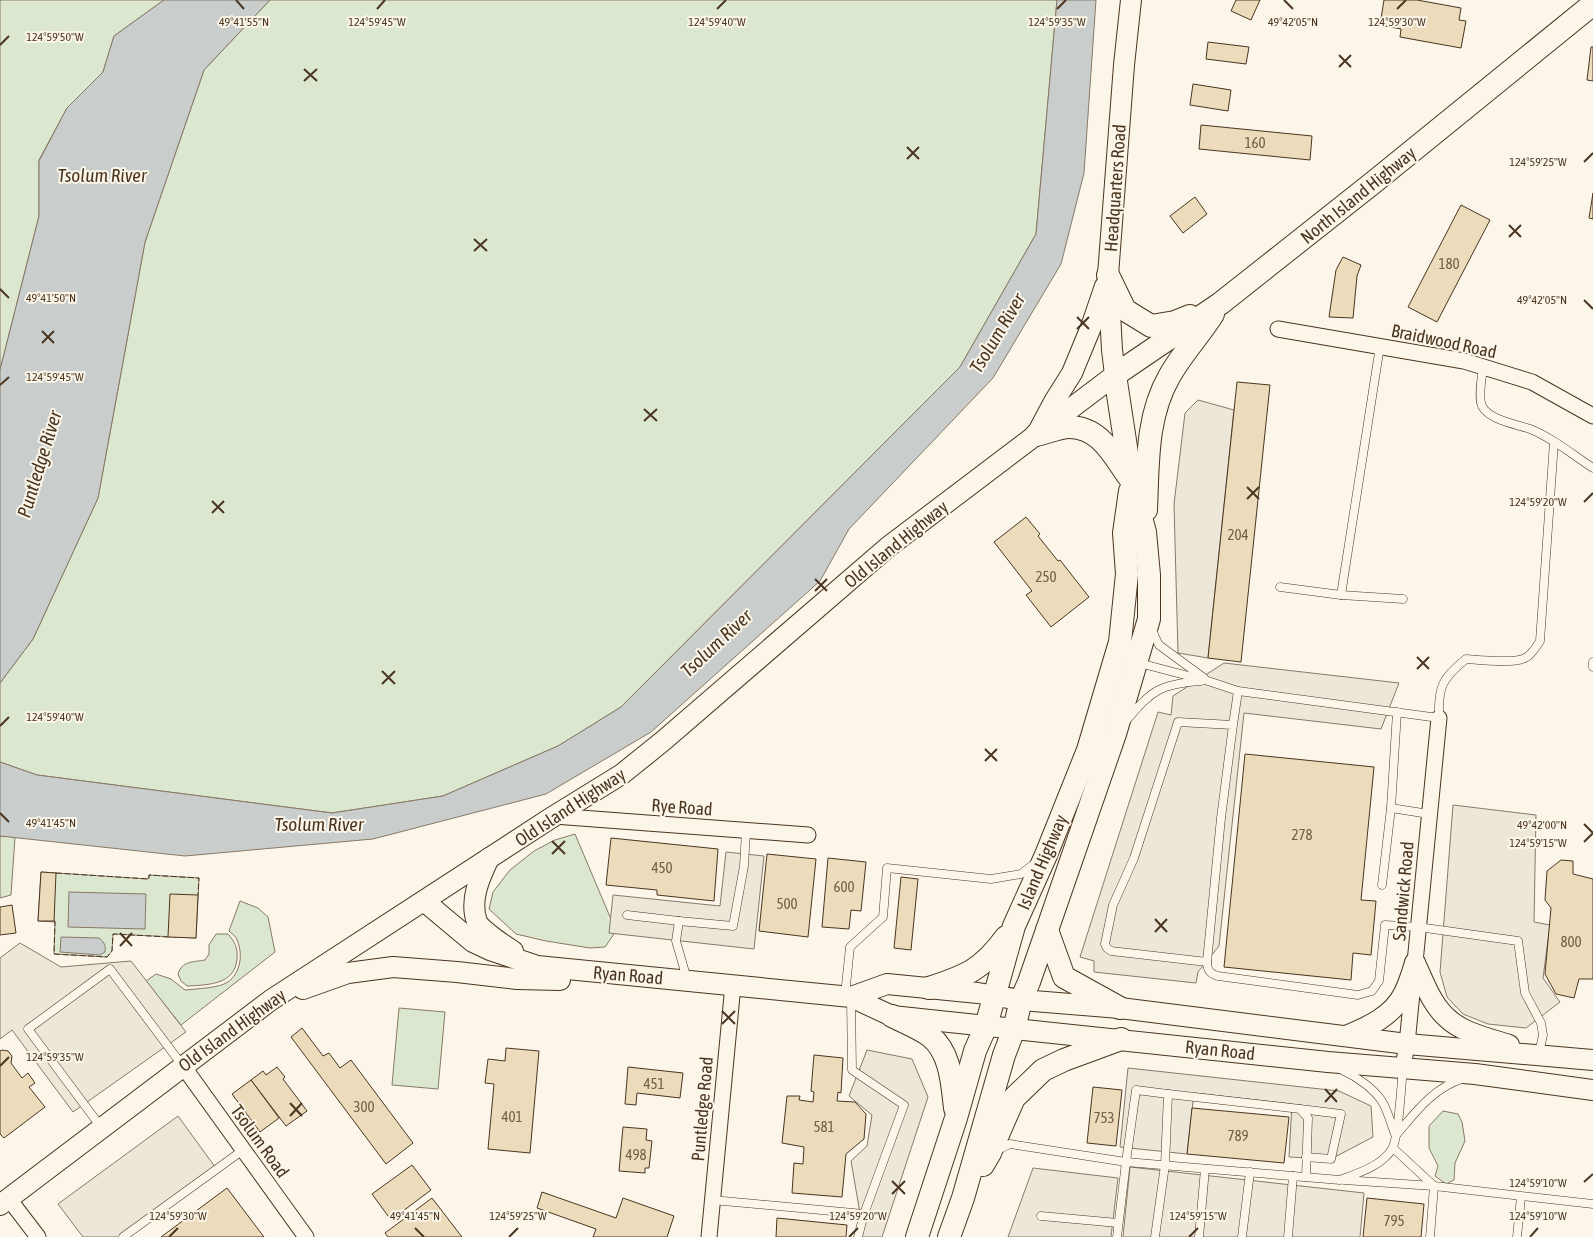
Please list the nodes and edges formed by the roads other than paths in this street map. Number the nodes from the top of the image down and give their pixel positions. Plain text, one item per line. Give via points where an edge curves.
1 (1131, 0) edge
2 (1593, 4) edge
3 (1108, 274) junction
4 (1221, 303) junction
5 (1278, 329) dead end
6 (1380, 346) junction
7 (1483, 367) junction
8 (1115, 376) junction
9 (1593, 416) edge
10 (1036, 435) junction
11 (1554, 442) junction
12 (1593, 468) edge
13 (1131, 480) junction
14 (1145, 532) junction
15 (1280, 588) dead end
16 (1341, 595) junction
17 (1403, 599) dead end
18 (1149, 619) junction
19 (1120, 642) junction
20 (1593, 662) edge
21 (1137, 663) junction
22 (1592, 667) edge
23 (1208, 681) junction
24 (1238, 691) junction
25 (1397, 712) junction
26 (1439, 718) junction
27 (1233, 725) junction
28 (1115, 734) junction
29 (1392, 808) junction
30 (1428, 814) junction
31 (554, 816) junction
32 (746, 830) junction
33 (808, 835) dead end
34 (1046, 855) junction
35 (489, 858) junction
36 (1382, 885) dead end
37 (424, 901) junction
38 (627, 915) dead end
39 (679, 921) junction
40 (1014, 926) junction
41 (1418, 927) junction
42 (1047, 930) junction
43 (1207, 962) junction
44 (1415, 963) junction
45 (537, 966) junction
46 (688, 981) junction
47 (733, 985) junction
48 (929, 988) junction
49 (994, 996) junction
50 (848, 997) junction
51 (271, 1000) junction
52 (1021, 1000) junction
53 (1120, 1008) junction
54 (892, 1016) junction
55 (986, 1026) junction
56 (1014, 1029) junction
57 (1344, 1036) junction
58 (1121, 1039) junction
59 (1407, 1044) junction
60 (1539, 1056) junction
61 (1593, 1060) edge
62 (1328, 1062) junction
63 (183, 1066) junction
64 (1403, 1067) junction
65 (1475, 1074) junction
66 (1593, 1090) edge
67 (1168, 1094) junction
68 (1300, 1109) junction
69 (956, 1118) junction
70 (102, 1128) junction
71 (1396, 1135) junction
72 (1393, 1148) junction
73 (243, 1150) junction
74 (990, 1154) junction
75 (1306, 1157) junction
76 (1126, 1162) junction
77 (1164, 1165) junction
78 (1205, 1169) junction
79 (1250, 1172) junction
80 (1293, 1176) junction
81 (1306, 1177) junction
82 (1340, 1180) junction
83 (1434, 1186) junction
84 (1520, 1197) junction
85 (963, 1198) junction
86 (712, 1200) junction
87 (5, 1202) edge
88 (1593, 1204) edge
89 (864, 1214) junction
90 (1041, 1216) dead end
91 (1118, 1223) junction
92 (38, 1237) edge
93 (123, 1237) edge
94 (306, 1237) edge
95 (709, 1237) edge
96 (858, 1237) edge
97 (917, 1237) edge
98 (949, 1237) edge
99 (1117, 1237) edge
100 (1155, 1237) edge
101 (1199, 1237) edge
102 (1242, 1237) edge
103 (1288, 1237) edge
104 (1430, 1237) edge
105 (1517, 1237) edge

1 - 3 main road, Headquarters Road
2 - 4 main road, North Island Highway
3 - 4 main road via 1125,310 1151,326 1176,322
3 - 8 main road, Headquarters Road
3 - 10 main road via 1074,366
4 - 8 main road, North Island Highway
4 - 14 main road via 1168,378 1158,400 1149,443
5 - 6 street, Braidwood Road
6 - 7 street, Braidwood Road
6 - 16 lane
7 - 9 street, Braidwood Road via 1532,382
7 - 11 lane via 1482,406 1492,416 1532,430
8 - 10 main road, Old Island Highway
8 - 13 main road, Island Highway
10 - 13 main road via 1067,427 1087,430 1101,438
10 - 31 main road, Old Island Highway via 888,547 622,774
11 - 12 lane
11 - 26 lane via 1540,641 1524,659 1466,659 1443,682 1438,701
13 - 14 main road, Island Highway
13 - 19 main road, Island Highway via 1124,533 1127,574
14 - 18 main road, Island Highway
15 - 16 lane
16 - 17 lane
18 - 21 main road, Island Highway
18 - 23 lane via 1159,645
19 - 21 lane
19 - 34 main road, Island Highway via 1088,750
20 - 22 lane
21 - 23 lane
21 - 28 main road, Island Highway
23 - 24 lane
23 - 28 lane via 1163,687 1142,702
24 - 25 lane
24 - 27 lane
25 - 26 lane
25 - 29 lane
26 - 30 street, Sandwick Road
27 - 43 lane
27 - 43 lane via 1178,722 1134,858 1113,905 1105,944 1112,952
28 - 42 main road, Island Highway
29 - 30 lane
29 - 36 lane
30 - 41 street, Sandwick Road
31 - 32 street, Rye Road
31 - 35 main road, Old Island Highway
32 - 33 street, Rye Road
32 - 39 lane via 744,866 733,926
34 - 40 main road, Island Highway
34 - 50 lane via 1021,874 991,879 887,868 883,917 850,947
35 - 37 main road, Old Island Highway
35 - 45 main road via 478,881 474,904 478,923 498,942
37 - 45 main road, Ryan Road via 473,942
37 - 51 main road, Old Island Highway
38 - 39 lane
39 - 46 lane via 676,940
40 - 48 main road via 994,955 976,969 959,979
40 - 49 main road, Island Highway
41 - 43 lane via 1385,925 1380,981 1372,991 1358,995 1218,976 1207,968
41 - 44 street, Sandwick Road
41 - 60 lane via 1518,941 1525,993 1541,1023 1543,1035
42 - 52 main road, Island Highway
42 - 53 main road via 1064,977
44 - 57 main road via 1404,994 1393,1008 1369,1026
44 - 59 street, Sandwick Road
44 - 60 main road via 1436,1004 1458,1026
45 - 46 main road, Ryan Road
46 - 47 main road, Ryan Road
46 - 51 main road via 517,979 393,967 348,973
47 - 50 main road, Ryan Road
47 - 86 street, Puntledge Road
48 - 49 main road, Ryan Road
48 - 50 main road, Ryan Road via 887,984
49 - 52 main road, Ryan Road
49 - 55 main road, Island Highway
50 - 54 main road, Ryan Road
50 - 89 lane via 852,1070 904,1105
51 - 63 main road, Old Island Highway
52 - 53 main road, Ryan Road
52 - 56 main road, Island Highway
53 - 57 main road, Ryan Road
54 - 55 main road, Ryan Road
54 - 69 main road via 930,1036 944,1053
55 - 56 main road, Ryan Road
55 - 69 main road, Island Highway via 975,1051
56 - 58 main road, Ryan Road
56 - 85 main road, Island Highway
57 - 59 main road, Ryan Road
58 - 62 main road, Ryan Road
58 - 74 main road via 1044,1070 1014,1098
59 - 60 main road, Ryan Road
59 - 64 street, Sandwick Road
60 - 61 main road, Ryan Road
62 - 64 main road, Ryan Road
62 - 71 lane via 1356,1077 1373,1091 1383,1102
63 - 70 main road, Old Island Highway
63 - 70 lane via 110,969 28,1029
63 - 73 street, Tsolum Road
64 - 65 main road, Ryan Road
64 - 71 lane
65 - 66 main road, Ryan Road
65 - 71 lane via 1432,1095
67 - 68 lane
67 - 76 lane via 1136,1090
67 - 77 lane
68 - 75 lane via 1308,1118
68 - 75 lane via 1341,1114 1331,1159
69 - 97 main road, Island Highway
70 - 87 main road, Old Island Highway
71 - 72 lane
72 - 82 lane via 1381,1161
72 - 83 lane
73 - 93 lane
73 - 94 street, Tsolum Road
74 - 76 lane via 1010,1144
74 - 85 main road
75 - 81 lane
76 - 77 lane
76 - 91 lane
77 - 78 lane
77 - 100 lane
78 - 79 lane
78 - 101 lane
79 - 80 lane
79 - 102 lane
80 - 81 lane
80 - 103 lane
81 - 82 lane
82 - 83 lane
83 - 84 lane
83 - 104 lane
84 - 88 lane
84 - 105 lane
85 - 98 main road, Island Highway
86 - 89 lane
86 - 95 street, Puntledge Road
87 - 92 street
89 - 96 lane
90 - 91 lane
91 - 99 lane

